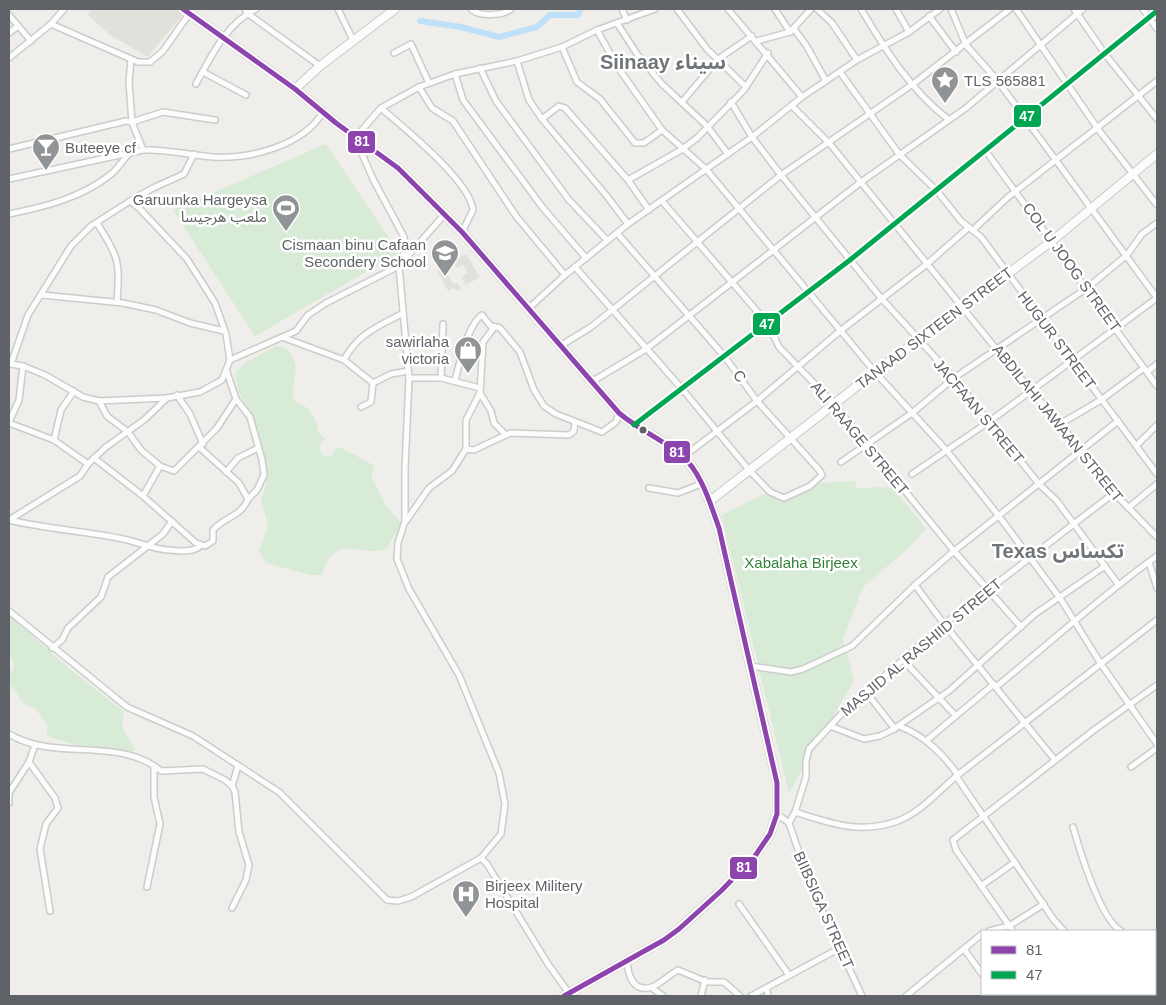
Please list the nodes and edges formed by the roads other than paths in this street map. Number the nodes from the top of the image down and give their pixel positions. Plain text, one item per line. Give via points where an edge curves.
1 (64, 9) edge
2 (256, 9) edge
3 (338, 9) edge
4 (395, 9) edge
5 (471, 9) edge
6 (511, 9) edge
7 (622, 9) edge
8 (655, 9) edge
9 (677, 9) edge
10 (728, 9) edge
11 (776, 9) edge
12 (811, 9) edge
13 (817, 9) edge
14 (861, 9) edge
15 (896, 9) edge
16 (940, 9) edge
17 (951, 9) edge
18 (1010, 9) edge
19 (1016, 9) edge
20 (1083, 9) edge
21 (1143, 9) edge
22 (186, 11) edge
23 (246, 11) edge
24 (386, 11) edge
25 (1075, 11) edge
26 (1157, 11) edge
27 (9, 16) edge
28 (929, 16) junction
29 (1149, 18) junction
30 (627, 20) junction
31 (617, 23) junction
32 (51, 24) junction
33 (18, 26) junction
34 (1157, 29) edge
35 (597, 30) junction
36 (792, 30) junction
37 (909, 32) junction
38 (9, 33) edge
39 (752, 36) junction
40 (222, 37) junction
41 (353, 40) junction
42 (30, 41) junction
43 (757, 41) junction
44 (1039, 44) junction
45 (966, 45) junction
46 (562, 47) junction
47 (884, 47) junction
48 (956, 52) junction
49 (394, 53) dead end
50 (768, 53) junction
51 (1105, 54) junction
52 (9, 58) edge
53 (131, 59) junction
54 (718, 59) junction
55 (857, 60) junction
56 (517, 62) junction
57 (320, 66) junction
58 (480, 68) junction
59 (203, 72) junction
60 (840, 72) junction
61 (455, 74) junction
62 (997, 80) junction
63 (826, 81) junction
64 (1157, 81) edge
65 (429, 83) junction
66 (196, 84) dead end
67 (913, 84) junction
68 (1069, 84) junction
69 (419, 87) junction
70 (746, 87) junction
71 (295, 88) junction
72 (246, 95) dead end
73 (1138, 96) junction
74 (802, 97) junction
75 (682, 102) junction
76 (731, 102) junction
77 (792, 106) junction
78 (381, 108) junction
79 (324, 112) junction
80 (869, 113) junction
81 (1026, 118) junction
82 (542, 119) junction
83 (1157, 119) edge
84 (215, 120) dead end
85 (948, 120) junction
86 (132, 122) junction
87 (707, 126) junction
88 (1098, 128) junction
89 (662, 130) junction
90 (752, 137) junction
91 (355, 138) junction
92 (830, 144) junction
93 (9, 149) edge
94 (143, 150) junction
95 (681, 150) junction
96 (985, 150) junction
97 (128, 154) junction
98 (194, 154) junction
99 (728, 154) junction
100 (899, 154) junction
101 (1157, 154) edge
102 (1056, 161) junction
103 (706, 169) junction
104 (1134, 174) junction
105 (781, 175) junction
106 (9, 179) edge
107 (628, 180) junction
108 (861, 182) junction
109 (938, 191) junction
110 (1017, 191) junction
111 (130, 201) junction
112 (662, 201) junction
113 (1157, 205) edge
114 (1093, 208) junction
115 (740, 209) junction
116 (649, 210) junction
117 (9, 214) edge
118 (444, 215) junction
119 (817, 218) junction
120 (97, 223) junction
121 (1157, 223) edge
122 (628, 224) junction
123 (894, 225) junction
124 (971, 229) junction
125 (462, 232) junction
126 (617, 233) junction
127 (607, 240) junction
128 (1052, 241) junction
129 (698, 242) junction
130 (774, 251) junction
131 (1127, 255) junction
132 (586, 258) junction
133 (850, 260) junction
134 (928, 264) junction
135 (399, 266) junction
136 (575, 267) junction
137 (1007, 272) junction
138 (565, 275) junction
139 (655, 276) junction
140 (732, 284) junction
141 (1086, 288) junction
142 (808, 291) junction
143 (42, 295) junction
144 (1157, 298) edge
145 (882, 299) junction
146 (117, 302) junction
147 (963, 306) junction
148 (529, 308) junction
149 (613, 309) junction
150 (404, 313) junction
151 (687, 316) junction
152 (1042, 321) junction
153 (443, 324) dead end
154 (768, 324) junction
155 (492, 326) junction
156 (1115, 328) junction
157 (224, 331) junction
158 (840, 331) junction
159 (282, 337) junction
160 (919, 340) junction
161 (560, 346) junction
162 (646, 349) junction
163 (997, 350) junction
164 (725, 357) junction
165 (230, 360) junction
166 (344, 360) junction
167 (1072, 360) junction
168 (10, 364) edge
169 (1157, 364) edge
170 (24, 366) junction
171 (798, 367) junction
172 (1146, 370) junction
173 (408, 371) junction
174 (226, 372) junction
175 (875, 372) junction
176 (409, 378) junction
177 (441, 378) junction
178 (954, 378) junction
179 (455, 381) junction
180 (593, 381) junction
181 (373, 383) junction
182 (1157, 386) edge
183 (1032, 389) junction
184 (682, 390) junction
185 (74, 391) junction
186 (480, 391) junction
187 (178, 395) junction
188 (167, 398) junction
189 (236, 399) junction
190 (758, 400) junction
191 (1101, 400) junction
192 (99, 401) junction
193 (834, 404) junction
194 (361, 407) dead end
195 (912, 412) junction
196 (619, 413) junction
197 (990, 421) junction
198 (1118, 421) junction
199 (575, 422) junction
200 (9, 423) edge
201 (1060, 424) junction
202 (634, 425) junction
203 (1157, 425) edge
204 (128, 432) junction
205 (717, 432) junction
206 (506, 435) junction
207 (792, 437) junction
208 (54, 440) junction
209 (866, 444) junction
210 (1136, 445) junction
211 (201, 446) junction
212 (258, 448) junction
213 (466, 449) junction
214 (1081, 449) junction
215 (947, 451) junction
216 (683, 457) junction
217 (94, 458) junction
218 (841, 462) dead end
219 (88, 464) junction
220 (160, 466) junction
221 (749, 470) junction
222 (226, 472) junction
223 (912, 474) dead end
224 (1157, 474) edge
225 (701, 484) junction
226 (1039, 484) junction
227 (1157, 484) edge
228 (649, 488) dead end
229 (1114, 493) junction
230 (143, 496) junction
231 (248, 499) junction
232 (710, 501) junction
233 (1128, 508) junction
234 (998, 515) junction
235 (9, 520) edge
236 (172, 521) junction
237 (406, 521) junction
238 (1073, 524) junction
239 (1157, 537) edge
240 (149, 546) junction
241 (201, 546) junction
242 (954, 551) junction
243 (1157, 556) edge
244 (1028, 558) junction
245 (1149, 562) junction
246 (1104, 566) junction
247 (1118, 584) junction
248 (915, 585) junction
249 (989, 588) junction
250 (1157, 588) edge
251 (1060, 598) junction
252 (9, 610) edge
253 (1157, 620) edge
254 (1076, 623) junction
255 (944, 624) junction
256 (1021, 627) junction
257 (52, 648) junction
258 (903, 660) junction
259 (978, 664) junction
260 (1101, 664) junction
261 (751, 666) junction
262 (1157, 685) edge
263 (995, 686) junction
264 (866, 692) junction
265 (939, 698) junction
266 (1129, 706) junction
267 (956, 716) junction
268 (1026, 724) junction
269 (830, 726) junction
270 (897, 727) junction
271 (9, 734) edge
272 (927, 740) junction
273 (1157, 744) edge
274 (35, 745) junction
275 (1157, 748) edge
276 (1055, 760) junction
277 (29, 762) junction
278 (154, 766) junction
279 (238, 766) junction
280 (1131, 767) dead end
281 (957, 776) junction
282 (232, 786) junction
283 (9, 803) edge
284 (795, 812) junction
285 (777, 814) junction
286 (984, 815) junction
287 (789, 823) junction
288 (1073, 827) dead end
289 (481, 858) junction
290 (1016, 862) junction
291 (981, 886) junction
292 (147, 887) dead end
293 (739, 904) dead end
294 (1044, 904) junction
295 (232, 908) dead end
296 (50, 910) dead end
297 (1011, 929) edge
298 (1063, 930) edge
299 (1120, 930) edge
300 (981, 935) edge
301 (840, 948) junction
302 (964, 949) junction
303 (627, 961) junction
304 (981, 973) edge
305 (790, 975) junction
306 (705, 980) junction
307 (652, 988) junction
308 (768, 989) junction
309 (568, 995) edge
310 (663, 996) edge
311 (701, 996) edge
312 (740, 996) edge
313 (751, 996) edge
314 (768, 996) edge
315 (862, 996) edge
316 (906, 996) edge

1 - 32 street
2 - 23 street
3 - 41 street
4 - 24 main road
5 - 6 street via 490,14 506,13
7 - 30 street
8 - 30 street
9 - 54 street
10 - 39 street
11 - 36 street
12 - 36 street
13 - 55 street via 832,23
14 - 47 street
15 - 37 street
16 - 28 street
17 - 45 street
18 - 45 street
19 - 44 street
20 - 25 street
21 - 29 street
22 - 40 main road
22 - 53 street via 163,51 150,62
23 - 40 street
23 - 57 street
24 - 41 main road
25 - 44 street
25 - 51 street
26 - 29 street
27 - 33 street
28 - 37 street
28 - 48 street
29 - 34 street
29 - 51 street
30 - 31 street
31 - 35 street
31 - 75 street via 637,54
32 - 42 street
32 - 53 street
33 - 38 street
33 - 42 street
35 - 46 street
35 - 89 street via 617,66
36 - 43 street
36 - 63 street via 806,45
37 - 47 street
39 - 43 street
39 - 54 street
40 - 59 street
40 - 71 main road
41 - 57 main road
42 - 52 street
43 - 50 street
44 - 62 street
44 - 68 street
45 - 48 street
45 - 62 street
46 - 56 street
46 - 89 street via 577,82 600,98 635,143 644,143
47 - 55 street
47 - 67 street
48 - 67 street
49 - 65 street via 411,44
50 - 70 street
50 - 74 street
51 - 68 street
51 - 73 street
53 - 86 street via 128,82
54 - 70 street
54 - 75 street
55 - 60 street
56 - 58 street
56 - 82 street via 529,100
57 - 71 main road
58 - 61 street
58 - 127 street via 496,101 569,200
59 - 66 street
59 - 72 street
60 - 63 street
60 - 80 street, HUGUR STREET
61 - 65 street
61 - 132 street via 463,100 543,208
62 - 81 street
62 - 85 street
63 - 74 street
64 - 73 street
65 - 69 street
67 - 80 street
67 - 85 street via 922,98
68 - 81 street
68 - 88 street
69 - 78 street
69 - 138 street via 432,108 453,121 516,216
70 - 76 street
71 - 79 main road
73 - 83 street
73 - 88 street
74 - 77 street
75 - 87 street
76 - 87 street
76 - 90 street, JACFAAN STREET
77 - 90 street
77 - 92 street, ABDILAHI JAWAAN STREET
78 - 91 street
78 - 125 street via 422,144 468,194 473,210
79 - 91 main road
79 - 98 street via 309,128 278,146 242,156
80 - 92 street
80 - 100 street, HUGUR STREET
81 - 96 street
81 - 102 street
82 - 107 street via 562,106
82 - 122 street
84 - 86 street via 163,112
85 - 100 street
86 - 93 street
86 - 94 street
87 - 95 street
87 - 99 street
88 - 102 street
88 - 104 street
89 - 95 street
90 - 99 street
90 - 105 street, JACFAAN STREET
91 - 118 main road via 398,168
91 - 135 street via 404,237 405,250
92 - 105 street
92 - 108 street, ABDILAHI JAWAAN STREET
94 - 97 street
94 - 98 street
95 - 103 street
95 - 107 street
96 - 109 street
96 - 110 street, COL U JOOG STREET
97 - 106 street
97 - 117 street via 111,174 69,198 52,206
98 - 111 street via 184,174
99 - 103 street
100 - 108 street
100 - 109 street, HUGUR STREET
101 - 104 main road, TANAAD SIXTEEN STREET
102 - 110 street
102 - 114 street
103 - 112 street
103 - 115 street
104 - 113 street
104 - 114 main road, TANAAD SIXTEEN STREET
105 - 115 street
105 - 119 street, JACFAAN STREET
107 - 116 street
108 - 119 street
108 - 123 street, ABDILAHI JAWAAN STREET
109 - 123 street
109 - 124 street, HUGUR STREET
110 - 124 street
110 - 128 street, COL U JOOG STREET
111 - 120 street
111 - 157 street via 187,259 215,303
112 - 116 street
112 - 129 street, ALI RAAGE STREET
114 - 128 main road, TANAAD SIXTEEN STREET
114 - 131 street
115 - 129 street
115 - 130 street
116 - 122 street
118 - 125 main road
118 - 135 street
119 - 130 street
119 - 133 street, JACFAAN STREET
120 - 143 street via 71,246
120 - 146 street via 117,256
121 - 131 street via 1142,234
122 - 126 street
123 - 133 street
123 - 134 street, ABDILAHI JAWAAN STREET
124 - 134 street
124 - 137 street, HUGUR STREET via 981,237
125 - 148 main road
126 - 127 street
126 - 139 street, C
127 - 132 street
128 - 137 main road, TANAAD SIXTEEN STREET
128 - 141 street, COL U JOOG STREET
129 - 139 street
129 - 140 street, ALI RAAGE STREET
130 - 140 street
130 - 142 street
131 - 141 street
131 - 144 street
132 - 136 street
133 - 142 street
133 - 145 street, JACFAAN STREET
134 - 145 street
134 - 147 street, ABDILAHI JAWAAN STREET
135 - 150 street
135 - 159 street via 326,303 308,315 296,331
136 - 138 street
136 - 149 street
137 - 147 main road, TANAAD SIXTEEN STREET
137 - 152 street, HUGUR STREET
138 - 148 street
139 - 149 street
139 - 151 street, C
140 - 151 street
140 - 154 street, ALI RAAGE STREET
141 - 152 street
141 - 156 street, COL U JOOG STREET
142 - 154 street
142 - 158 street
143 - 146 street
143 - 168 street via 28,315
144 - 156 street
145 - 158 street
145 - 160 street, JACFAAN STREET
146 - 157 street
147 - 160 main road, TANAAD SIXTEEN STREET
147 - 163 street, ABDILAHI JAWAAN STREET
148 - 161 main road
149 - 161 street
149 - 162 street
150 - 166 street via 360,337
150 - 173 street
151 - 162 street
151 - 164 street, C
152 - 163 street
152 - 167 street, HUGUR STREET
153 - 177 street
154 - 164 street
154 - 171 street, ALI RAAGE STREET via 776,343
155 - 179 street via 480,315 469,336
155 - 186 street via 483,342
155 - 199 street via 500,328 520,352 534,390 544,406
156 - 167 street
156 - 172 street, COL U JOOG STREET
157 - 165 street
158 - 171 street
158 - 175 street
159 - 165 street
159 - 166 street
160 - 175 main road, TANAAD SIXTEEN STREET
160 - 178 street, JACFAAN STREET
161 - 180 main road
162 - 180 street
162 - 184 street
163 - 178 street
163 - 183 street, ABDILAHI JAWAAN STREET
164 - 184 street
164 - 190 street, C
165 - 174 street
166 - 181 street
167 - 183 street
167 - 191 street, HUGUR STREET
168 - 170 street
169 - 172 street
170 - 185 street
170 - 200 street via 19,400
171 - 190 street
171 - 193 street, ALI RAAGE STREET
172 - 182 street, COL U JOOG STREET
172 - 191 street
173 - 176 street
173 - 181 street via 391,374
174 - 187 street via 214,386
174 - 189 street
175 - 193 main road, TANAAD SIXTEEN STREET
175 - 195 street
176 - 177 street
176 - 237 street via 404,469
177 - 179 street
178 - 195 street
178 - 197 street, JACFAAN STREET
179 - 186 street
180 - 196 main road
181 - 194 street via 371,402
183 - 197 street
183 - 201 street, ABDILAHI JAWAAN STREET
184 - 202 street
184 - 205 street
185 - 192 street
185 - 208 street via 61,410
186 - 206 street via 494,423
186 - 213 street via 466,420
187 - 188 street
187 - 211 street via 190,414
188 - 192 street
188 - 204 street
189 - 211 street via 226,417
189 - 212 street via 250,417
190 - 205 street
190 - 207 street, C
191 - 198 street, HUGUR STREET
191 - 201 street
192 - 204 street via 107,416
193 - 207 main road, TANAAD SIXTEEN STREET
193 - 209 street, ALI RAAGE STREET
195 - 209 street
195 - 215 street
196 - 199 street via 616,422 602,432
196 - 202 main road
197 - 215 street
197 - 226 street, JACFAAN STREET
198 - 210 street, HUGUR STREET
198 - 214 street
199 - 206 street via 574,431 569,435
200 - 208 street
201 - 214 street, ABDILAHI JAWAAN STREET
202 - 216 main road
203 - 210 street
204 - 217 street
204 - 220 street via 141,450
205 - 216 street
205 - 221 street
206 - 213 street via 474,450
207 - 221 main road, TANAAD SIXTEEN STREET
207 - 221 street, C via 820,471 822,475 818,481 781,498 770,492
208 - 219 street
209 - 218 street
209 - 242 street, ALI RAAGE STREET
210 - 224 street, HUGUR STREET
211 - 220 street via 174,471
211 - 222 street
212 - 222 street via 238,458
212 - 231 street via 264,476
213 - 237 street via 452,471 429,488
214 - 226 street
214 - 229 street, ABDILAHI JAWAAN STREET
215 - 223 street
215 - 234 street
216 - 225 main road
217 - 219 street
217 - 230 street
219 - 235 street via 80,476 66,486
220 - 230 street
221 - 232 main road, TANAAD SIXTEEN STREET
222 - 231 street via 239,483
225 - 228 street via 678,493
225 - 232 main road
226 - 234 street
226 - 238 street, JACFAAN STREET via 1057,501
227 - 233 street
229 - 233 street, ABDILAHI JAWAAN STREET
229 - 238 street, MASJID AL RASHIID STREET
230 - 236 street
231 - 241 street via 238,514 218,524 209,545
232 - 261 main road
233 - 239 street, ABDILAHI JAWAAN STREET
234 - 242 street
234 - 244 street
235 - 240 street
236 - 240 street
236 - 241 street
237 - 289 street via 398,543 397,559 409,589 459,675 499,773 505,804 502,834
238 - 244 street, MASJID AL RASHIID STREET
238 - 246 street, JACFAAN STREET
240 - 241 street via 189,550
240 - 257 street via 108,577 101,597
242 - 248 street
242 - 249 street, ALI RAAGE STREET
243 - 245 street
244 - 249 street, MASJID AL RASHIID STREET
244 - 251 street
245 - 247 street
245 - 250 street
246 - 247 street, JACFAAN STREET
246 - 251 street
247 - 254 street
248 - 255 street
248 - 261 street via 846,650 792,672
249 - 255 street, MASJID AL RASHIID STREET
249 - 256 street, ALI RAAGE STREET
251 - 254 street
251 - 256 street
252 - 257 street
253 - 260 street
254 - 260 street
254 - 263 street
255 - 258 street, MASJID AL RASHIID STREET
255 - 259 street
256 - 259 street
257 - 279 street via 126,707 193,736
258 - 264 street, MASJID AL RASHIID STREET
258 - 265 street
259 - 263 street
259 - 265 street
260 - 266 street
260 - 268 street
261 - 285 main road via 777,783
262 - 266 street
263 - 267 street
263 - 268 street
264 - 269 street, MASJID AL RASHIID STREET
264 - 270 street
265 - 267 street
265 - 270 street
266 - 273 street
266 - 276 street
267 - 272 street
268 - 276 street
268 - 281 street
269 - 270 street via 864,739 880,736
269 - 284 street, MASJID AL RASHIID STREET via 809,749 806,777
270 - 272 street
271 - 274 street
272 - 281 street
274 - 277 street
274 - 278 street via 126,754
275 - 280 street
276 - 286 street
277 - 283 street via 9,793
277 - 296 street via 55,798 58,808 46,824 40,849
278 - 282 street via 168,773 203,769
278 - 292 street via 154,797 160,824
279 - 282 street
279 - 289 street via 279,792 387,900 411,897
281 - 284 street via 912,814 896,822 868,828 843,827
281 - 286 street
282 - 295 street via 239,808 239,832 249,865 246,880
284 - 287 street, MASJID AL RASHIID STREET
285 - 287 street
285 - 303 main road via 770,834 755,856 721,891 680,929
286 - 290 street
286 - 291 street via 955,836 953,844
287 - 301 street, BIIBSIGA STREET via 805,873
288 - 299 street via 1090,881 1112,922
289 - 309 street
290 - 291 street
290 - 294 street
291 - 297 street
293 - 305 street
294 - 297 street
294 - 298 street
300 - 302 street
301 - 305 street
301 - 315 street, BIIBSIGA STREET
302 - 304 street
302 - 316 street
303 - 307 street via 631,982
303 - 309 main road
305 - 308 street
306 - 307 street via 678,970
306 - 311 street
306 - 312 street via 724,982
307 - 310 street
308 - 313 street
308 - 314 street

